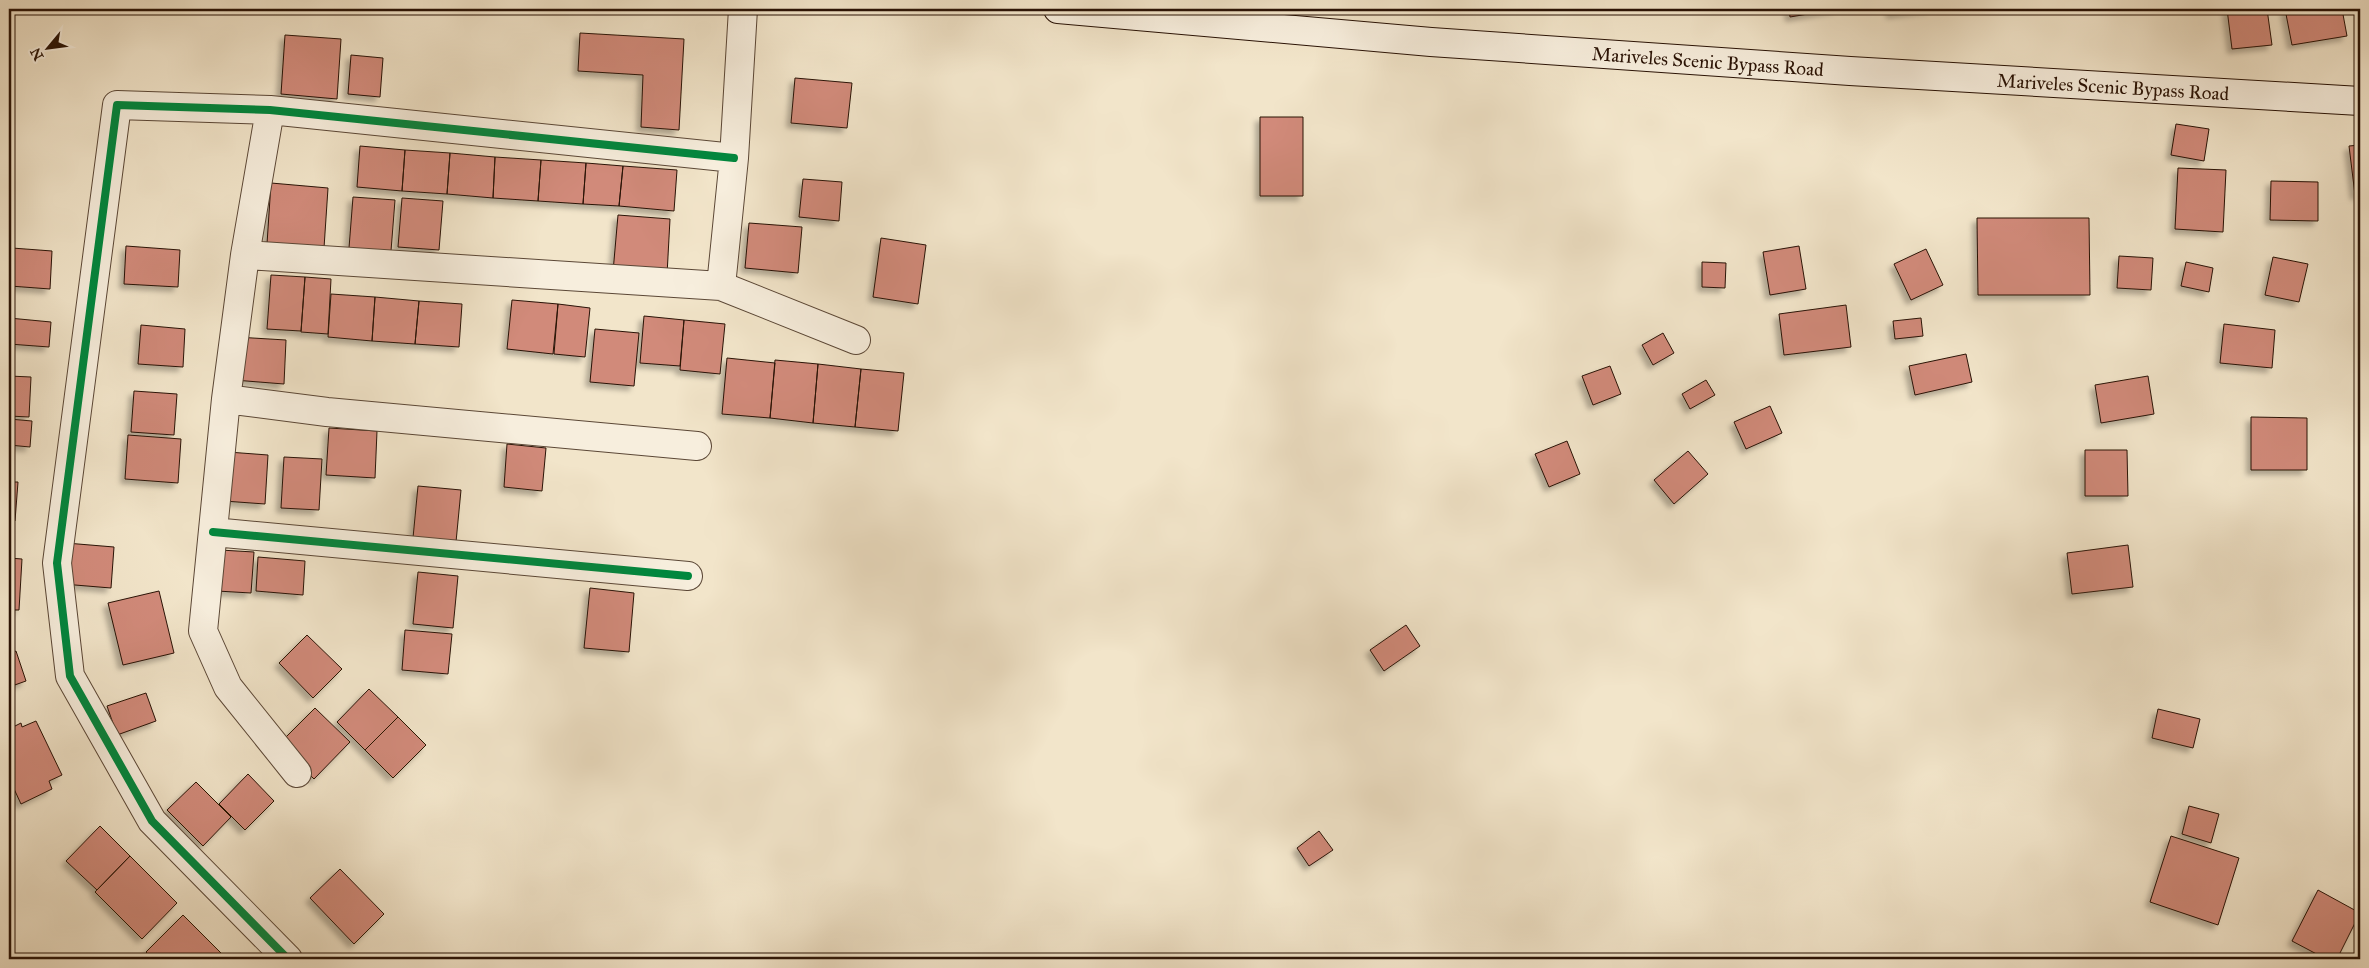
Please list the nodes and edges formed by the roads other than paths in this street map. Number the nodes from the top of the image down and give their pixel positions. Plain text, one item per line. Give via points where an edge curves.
1 (743, 9) edge
2 (1058, 9) edge
3 (2360, 101) edge
4 (270, 110) junction
5 (734, 158) junction
6 (246, 255) junction
7 (721, 286) junction
8 (856, 340) dead end
9 (226, 399) junction
10 (697, 446) dead end
11 (213, 532) junction
12 (688, 576) dead end
13 (297, 773) dead end
14 (288, 959) edge

1 - 5 street
2 - 3 street, Mariveles Scenic Bypass Road via 1431,42
4 - 5 street
4 - 6 street
4 - 14 street via 117,105 57,563 70,676 152,821
5 - 7 street
6 - 7 street
6 - 9 street
7 - 8 street
9 - 10 street via 327,412
9 - 11 street
11 - 12 street
11 - 13 street via 203,631 228,687

